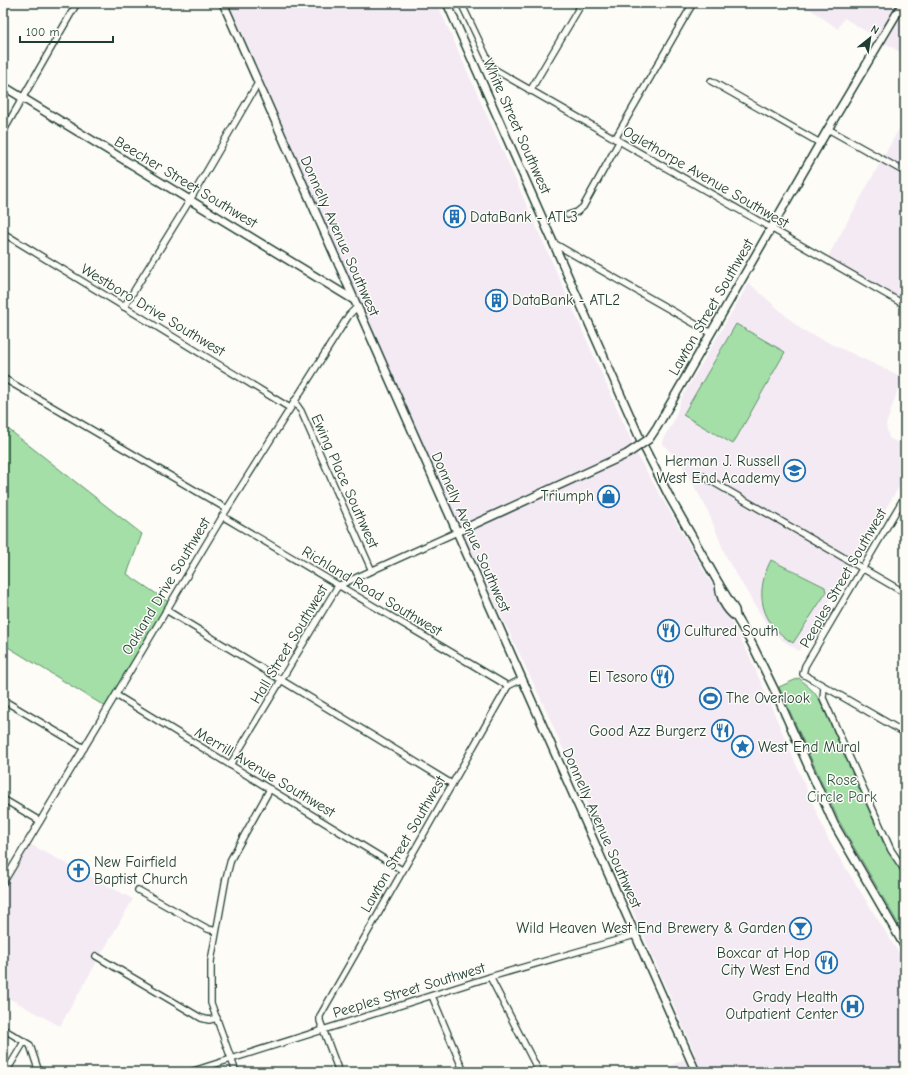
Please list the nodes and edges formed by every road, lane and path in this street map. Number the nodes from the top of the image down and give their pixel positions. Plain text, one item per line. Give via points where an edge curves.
1 (77, 3) edge
2 (223, 3) edge
3 (447, 3) edge
4 (463, 3) edge
5 (582, 3) edge
6 (693, 3) edge
7 (903, 3) edge
8 (711, 80) dead end
9 (258, 83) junction
10 (3, 86) edge
11 (530, 91) junction
12 (23, 98) junction
13 (828, 128) junction
14 (3, 132) edge
15 (617, 141) junction
16 (820, 143) junction
17 (905, 172) edge
18 (190, 200) junction
19 (568, 215) dead end
20 (771, 228) junction
21 (3, 233) edge
22 (555, 244) junction
23 (356, 304) junction
24 (905, 305) edge
25 (124, 307) junction
26 (711, 333) junction
27 (3, 378) edge
28 (294, 401) junction
29 (290, 408) junction
30 (701, 475) dead end
31 (905, 496) edge
32 (227, 509) junction
33 (222, 516) junction
34 (457, 532) junction
35 (862, 569) junction
36 (372, 571) junction
37 (340, 585) junction
38 (905, 592) edge
39 (166, 610) junction
40 (522, 678) junction
41 (281, 680) junction
42 (508, 686) junction
43 (824, 687) junction
44 (116, 695) junction
45 (3, 700) edge
46 (905, 733) edge
47 (84, 748) junction
48 (230, 765) junction
49 (452, 784) junction
50 (270, 789) junction
51 (3, 799) edge
52 (40, 821) junction
53 (402, 870) junction
54 (905, 871) edge
55 (3, 883) edge
56 (138, 890) dead end
57 (216, 931) junction
58 (635, 935) junction
59 (905, 946) edge
60 (96, 956) dead end
61 (490, 977) junction
62 (432, 996) junction
63 (217, 1018) junction
64 (3, 1029) edge
65 (323, 1030) junction
66 (24, 1042) junction
67 (232, 1059) junction
68 (6, 1072) edge
69 (39, 1072) edge
70 (190, 1072) edge
71 (236, 1072) edge
72 (339, 1072) edge
73 (464, 1072) edge
74 (539, 1072) edge
75 (696, 1072) edge

1 - 12 street
2 - 9 street, Donnelly Avenue Southwest
3 - 22 street, White Street Southwest
4 - 11 street, Oglethorpe Avenue Southwest via 489,65
5 - 11 street
6 - 15 street
7 - 13 street, Lawton Street Southwest
8 - 16 street
9 - 18 street
9 - 23 street, Donnelly Avenue Southwest
10 - 12 street, Beecher Street Southwest
11 - 15 street, Oglethorpe Avenue Southwest
12 - 14 street
12 - 18 street, Beecher Street Southwest
13 - 16 street, Lawton Street Southwest
13 - 17 street
15 - 19 street via 583,206 577,212
15 - 20 street, Oglethorpe Avenue Southwest
16 - 20 street, Lawton Street Southwest
18 - 23 street, Beecher Street Southwest
18 - 25 street
20 - 24 street, Oglethorpe Avenue Southwest
20 - 26 street, Lawton Street Southwest
21 - 25 street, Westboro Drive Southwest
22 - 26 street
22 - 59 street, White Street Southwest via 642,443 718,584 720,595 730,613 736,616 757,654 834,824
23 - 28 street, Oakland Drive Southwest
23 - 34 street, Donnelly Avenue Southwest
25 - 29 street, Westboro Drive Southwest
26 - 34 street, Lawton Street Southwest, bridge via 649,439 627,454
27 - 32 street
28 - 29 street, Oakland Drive Southwest
28 - 36 street, Ewing Place Southwest via 301,411
29 - 32 street, Oakland Drive Southwest
30 - 35 street
31 - 35 street, Peeples Street Southwest
32 - 33 street, Oakland Drive Southwest
33 - 37 street, Richland Road Southwest
33 - 39 street, Oakland Drive Southwest
34 - 36 street, Hall Street Southwest
34 - 40 street, Donnelly Avenue Southwest
35 - 38 street
35 - 43 street, Peeples Street Southwest via 805,666 804,674
36 - 37 street, Hall Street Southwest
37 - 41 street, Hall Street Southwest
37 - 42 street, Richland Road Southwest
39 - 41 street
39 - 44 street, Oakland Drive Southwest
40 - 42 street
40 - 58 street, Donnelly Avenue Southwest
41 - 48 street, Hall Street Southwest
41 - 49 street
42 - 49 street, Lawton Street Southwest
43 - 46 street
43 - 54 street via 823,698 891,850
44 - 47 street, Oakland Drive Southwest
44 - 48 street, Merrill Avenue Southwest
45 - 47 street
47 - 52 street, Oakland Drive Southwest
48 - 50 street, Merrill Avenue Southwest
49 - 53 street, Lawton Street Southwest
50 - 53 street, Merrill Avenue Southwest
50 - 57 street via 231,859
51 - 52 street
52 - 55 street, Oakland Drive Southwest
53 - 65 street, Lawton Street Southwest via 320,1016
56 - 57 street
57 - 63 street via 210,989 211,1003
58 - 61 street, Peeples Street Southwest
58 - 75 street, Donnelly Avenue Southwest
60 - 63 street via 201,1018
61 - 62 street, Peeples Street Southwest
61 - 74 street
62 - 65 street, Peeples Street Southwest
62 - 73 street
63 - 67 street
64 - 66 street
65 - 67 street, Peeples Street Southwest
65 - 72 street, Lawton Street Southwest
66 - 68 street
66 - 69 street via 33,1050
67 - 70 street, Peeples Street Southwest
67 - 71 street

